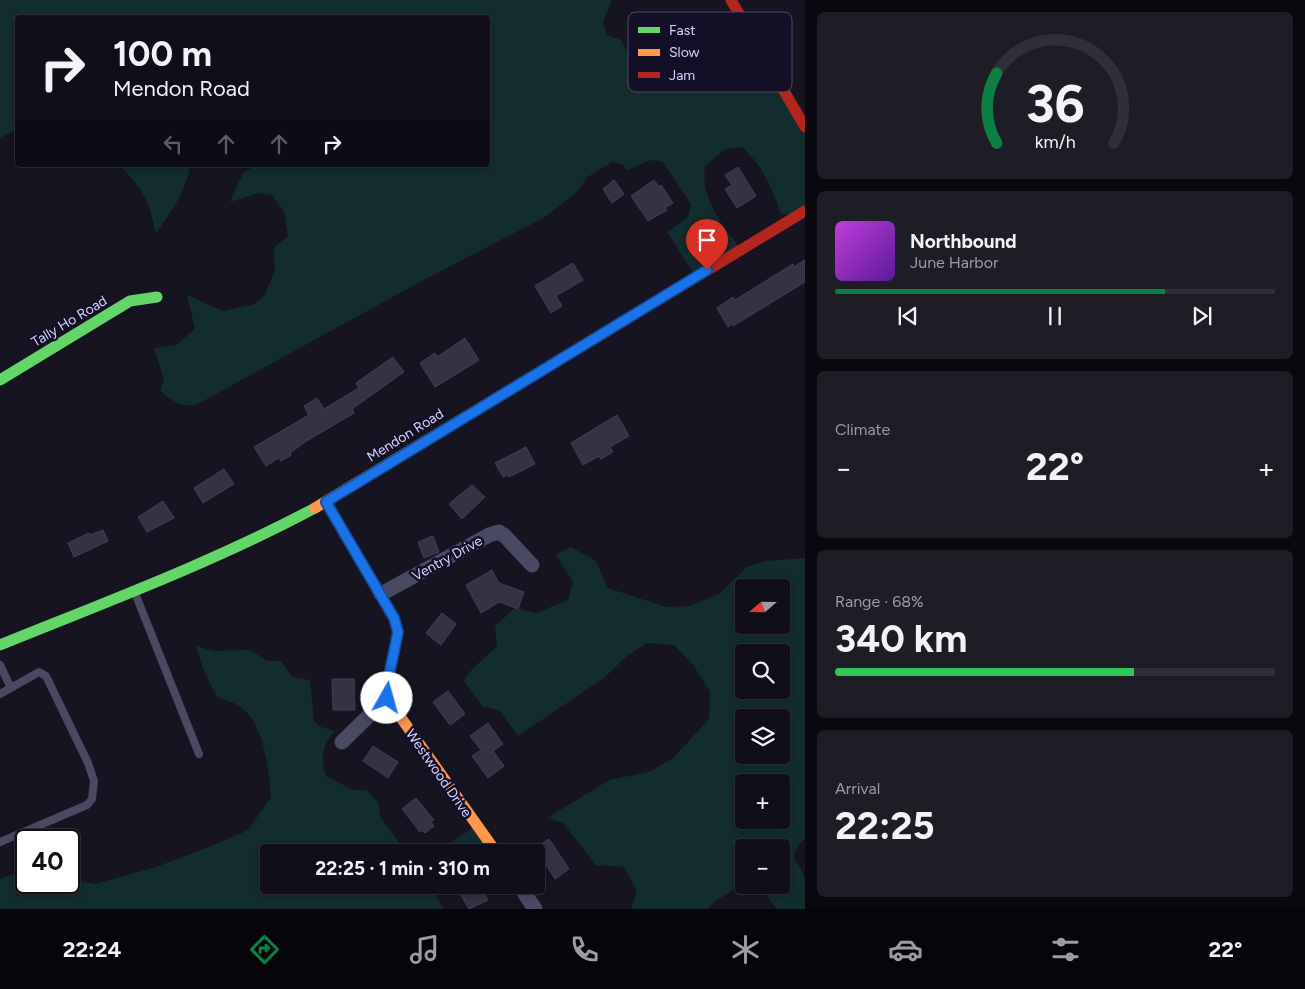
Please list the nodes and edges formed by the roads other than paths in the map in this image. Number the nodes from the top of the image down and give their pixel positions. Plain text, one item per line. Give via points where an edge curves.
1 (731, 0) edge
2 (738, 12) edge
3 (785, 92) edge
4 (805, 127) edge
5 (805, 211) edge
6 (157, 297) dead end
7 (0, 380) edge
8 (326, 502) junction
9 (532, 565) dead end
10 (134, 590) junction
11 (381, 594) junction
12 (0, 645) edge
13 (0, 665) edge
14 (11, 688) junction
15 (0, 694) edge
16 (387, 698) junction
17 (342, 742) dead end
18 (199, 754) dead end
19 (0, 842) edge
20 (490, 844) edge
21 (525, 894) edge
22 (535, 909) edge

1 - 2 main road
3 - 4 main road
5 - 8 main road, Mendon Road
6 - 7 main road, Tally Ho Road via 130,301
8 - 10 main road, Mendon Road via 264,535
8 - 11 main road
9 - 11 street, Ventry Drive via 499,532
10 - 12 main road, Mendon Road
10 - 18 lane
11 - 16 main road via 398,632
13 - 14 lane
14 - 15 lane
14 - 19 lane via 39,672 46,676 94,781 92,800 87,805
16 - 17 street
16 - 20 main road, Westwood Drive
21 - 22 street

